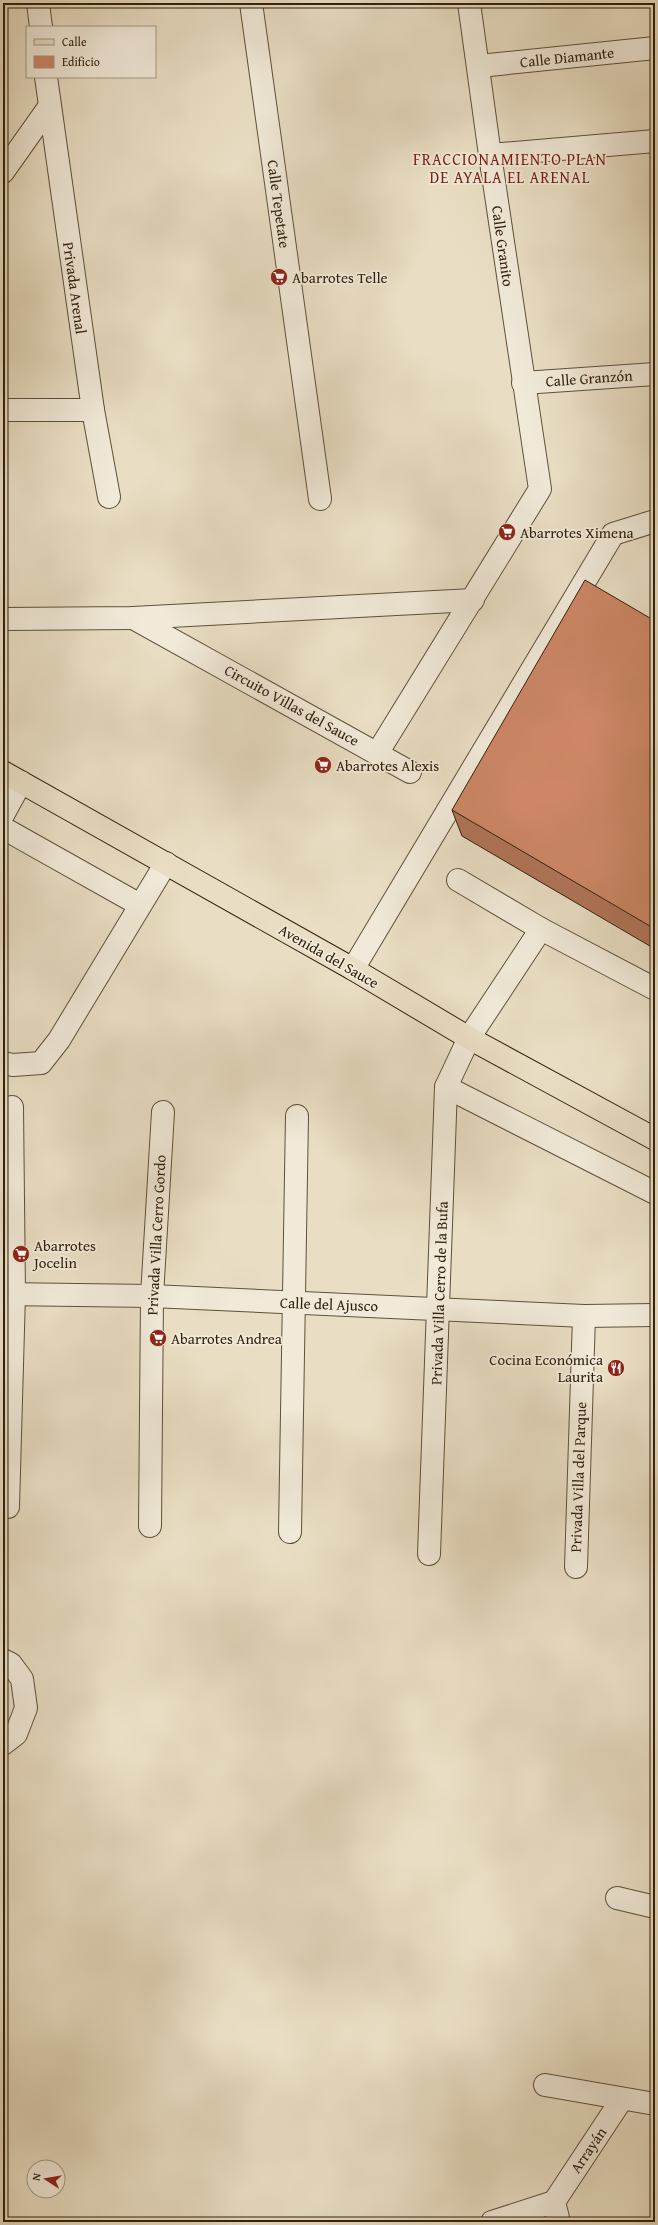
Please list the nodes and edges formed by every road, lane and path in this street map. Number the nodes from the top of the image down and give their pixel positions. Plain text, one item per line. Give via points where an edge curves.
1 (38, 3) edge
2 (251, 3) edge
3 (469, 3) edge
4 (40, 26) edge
5 (655, 48) edge
6 (479, 66) junction
7 (46, 78) edge
8 (50, 108) junction
9 (655, 141) edge
10 (490, 155) junction
11 (3, 172) edge
12 (655, 374) edge
13 (523, 383) junction
14 (3, 410) edge
15 (93, 410) junction
16 (540, 489) joint
17 (109, 497) dead end
18 (320, 499) dead end
19 (655, 521) edge
20 (473, 600) junction
21 (133, 618) junction
22 (3, 619) edge
23 (378, 752) junction
24 (410, 772) dead end
25 (12, 777) edge
26 (3, 815) edge
27 (3, 828) edge
28 (166, 864) junction
29 (458, 880) dead end
30 (140, 906) junction
31 (541, 929) junction
32 (353, 969) junction
33 (655, 989) edge
34 (469, 1038) junction
35 (3, 1063) edge
36 (446, 1087) junction
37 (12, 1107) dead end
38 (163, 1112) dead end
39 (297, 1116) dead end
40 (655, 1139) edge
41 (655, 1193) edge
42 (8, 1294) edge
43 (152, 1296) junction
44 (292, 1302) junction
45 (439, 1308) junction
46 (655, 1315) edge
47 (584, 1316) junction
48 (8, 1507) dead end
49 (150, 1526) dead end
50 (290, 1532) dead end
51 (429, 1554) dead end
52 (576, 1566) dead end
53 (3, 1660) edge
54 (3, 1744) edge
55 (617, 1898) dead end
56 (655, 1907) edge
57 (545, 2085) dead end
58 (622, 2099) junction
59 (655, 2104) edge
60 (556, 2212) edge
61 (492, 2222) edge

1 - 4 street
2 - 18 street, Calle Tepetate
3 - 6 street, Calle Granito
5 - 6 street, Calle Diamante
6 - 10 street, Calle Granito
7 - 8 street, Privada Arenal
8 - 11 street
8 - 15 street, Privada Arenal
9 - 10 street
10 - 13 street, Calle Granito
12 - 13 street, Calle Granzón
13 - 16 street, Calle Granito
14 - 15 street
15 - 17 street, Privada Arenal
16 - 20 street, Circuito Villas del Sauce
19 - 32 street via 613,534
20 - 21 street, Circuito Villas del Sauce
20 - 23 street, Circuito Villas del Sauce
21 - 22 street, Circuito Villas del Sauce
21 - 23 street, Circuito Villas del Sauce
23 - 24 street
25 - 26 street
25 - 28 main road, Avenida del Sauce
27 - 30 street
28 - 30 street
28 - 32 main road, Avenida del Sauce
29 - 31 street
30 - 35 street via 59,1040 41,1063
31 - 33 street
31 - 34 street, Privada Villa Cerro de la Bufa
32 - 34 main road, Avenida del Sauce
34 - 36 street, Privada Villa Cerro de la Bufa
34 - 40 main road, Avenida del Sauce
36 - 41 street
36 - 45 street, Privada Villa Cerro de la Bufa
37 - 42 street
38 - 43 street, Privada Villa Cerro Gordo
39 - 44 street
42 - 43 street, Calle del Ajusco
42 - 48 street
43 - 44 street, Calle del Ajusco
43 - 49 street, Privada Villa Cerro Gordo
44 - 45 street, Calle del Ajusco
44 - 50 street
45 - 47 street, Calle del Ajusco
45 - 51 street, Privada Villa Cerro de la Bufa
46 - 47 street, Calle del Ajusco
47 - 52 street, Privada Villa del Parque
53 - 54 street via 11,1664 22,1678 26,1708 16,1734
55 - 56 street
57 - 58 street
58 - 59 street
58 - 60 street, Arrayán
60 - 61 street

